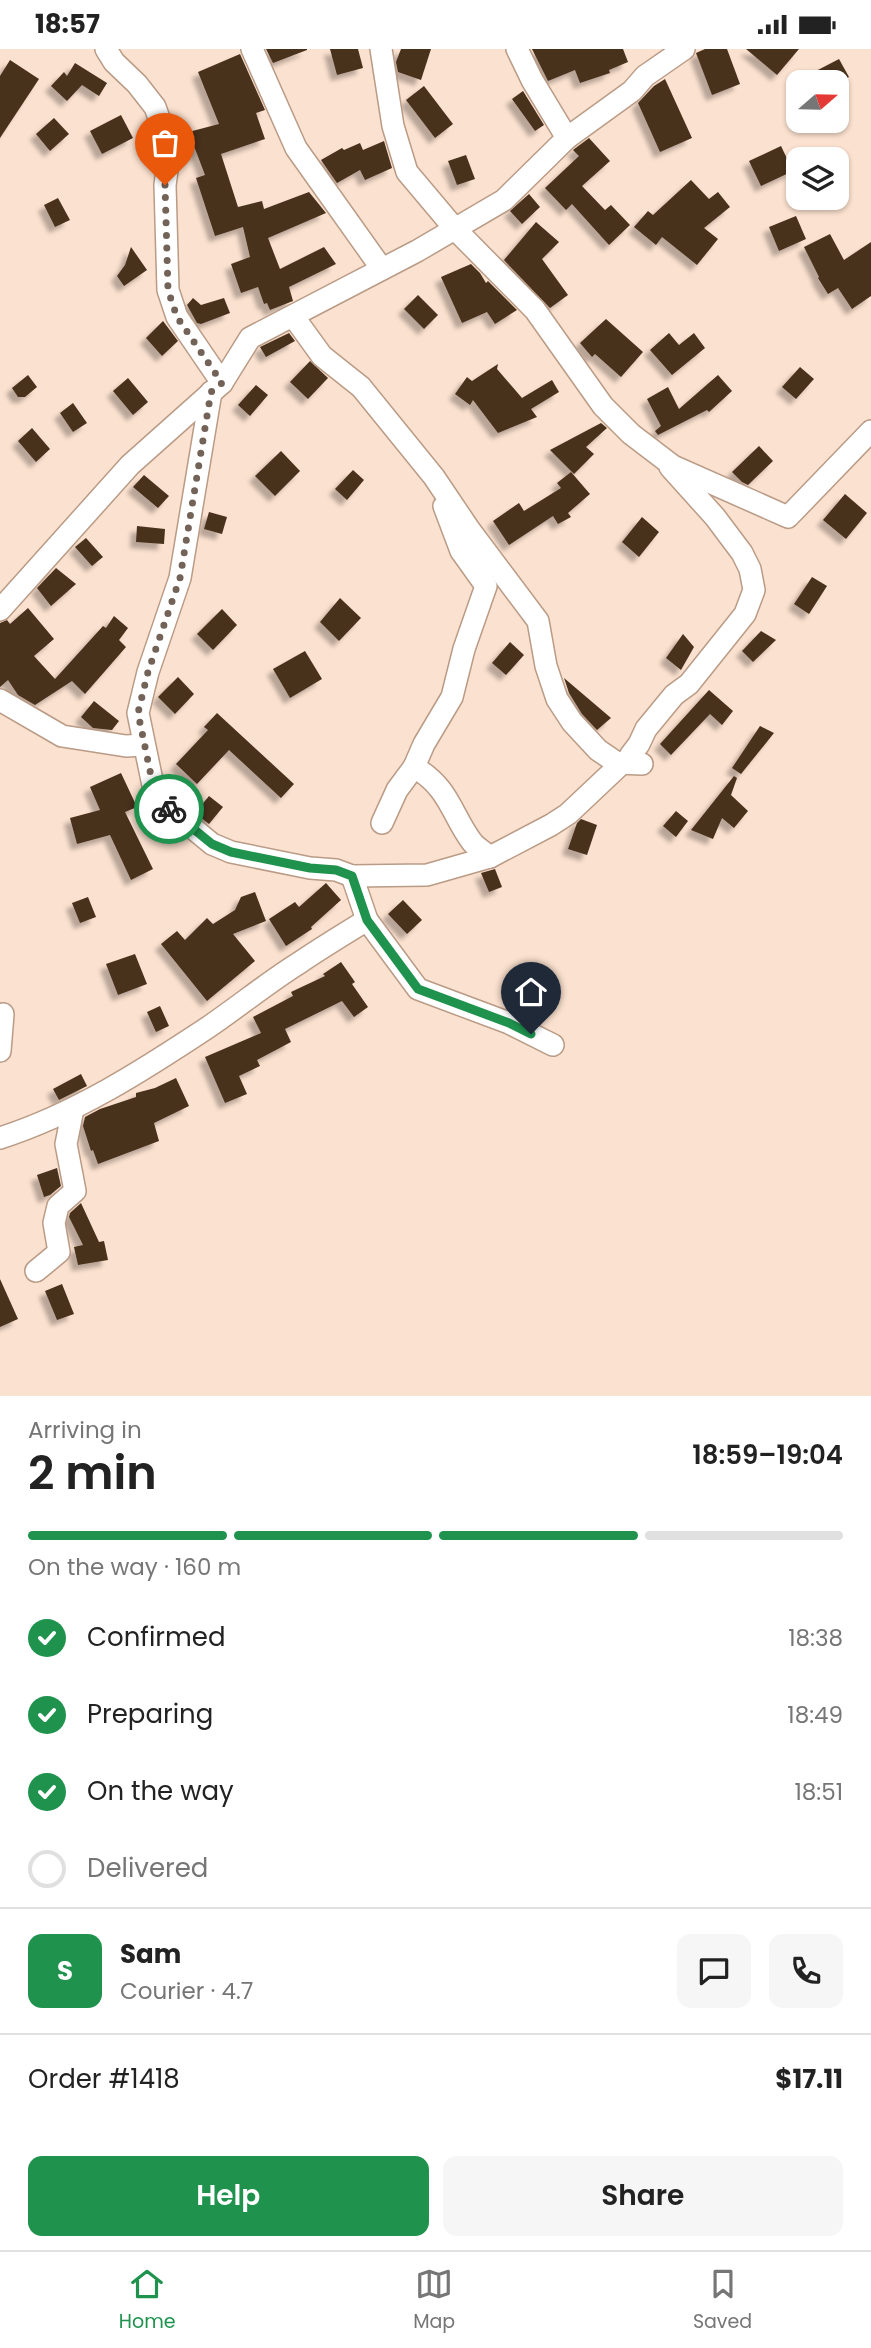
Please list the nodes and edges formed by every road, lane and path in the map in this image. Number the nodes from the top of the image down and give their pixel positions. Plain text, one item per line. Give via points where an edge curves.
1 (106, 49) edge
2 (252, 49) edge
3 (381, 49) edge
4 (517, 49) edge
5 (684, 49) edge
6 (567, 138) junction
7 (454, 229) junction
8 (382, 269) junction
9 (293, 316) junction
10 (217, 388) junction
11 (871, 431) edge
12 (664, 459) junction
13 (434, 477) junction
14 (0, 610) edge
15 (0, 700) edge
16 (144, 745) junction
17 (631, 762) junction
18 (414, 767) junction
19 (382, 823) dead end
20 (490, 857) junction
21 (352, 876) junction
22 (367, 920) junction
23 (2, 1014) dead end
24 (553, 1045) dead end
25 (0, 1051) edge
26 (73, 1109) junction
27 (0, 1138) edge
28 (36, 1271) dead end

1 - 10 street via 155,107 170,149 165,185 168,290 177,317
2 - 8 street via 296,148
3 - 7 street via 393,126 407,172
4 - 6 street
5 - 6 street
6 - 7 street via 504,200
7 - 8 street
7 - 12 street via 535,310 603,406 631,435
8 - 9 street
9 - 10 street via 250,338
9 - 13 street via 322,356 361,387
10 - 14 street via 130,465
10 - 16 street via 180,578 138,713
11 - 12 street via 788,517
12 - 17 street via 742,553 754,590 745,614 646,729
13 - 17 street via 538,621 546,667 567,715 598,750
13 - 18 street via 461,551 486,586 452,697
15 - 16 street via 62,736
16 - 21 street via 155,795 212,844 231,852
17 - 20 street via 568,814
18 - 19 street
18 - 20 street via 428,775 450,801 473,844
20 - 21 street via 427,875
21 - 22 street
22 - 24 street via 418,989
22 - 26 street via 208,1027
23 - 25 street
26 - 27 street
26 - 28 street via 66,1144 75,1191 58,1206 54,1223 59,1252

